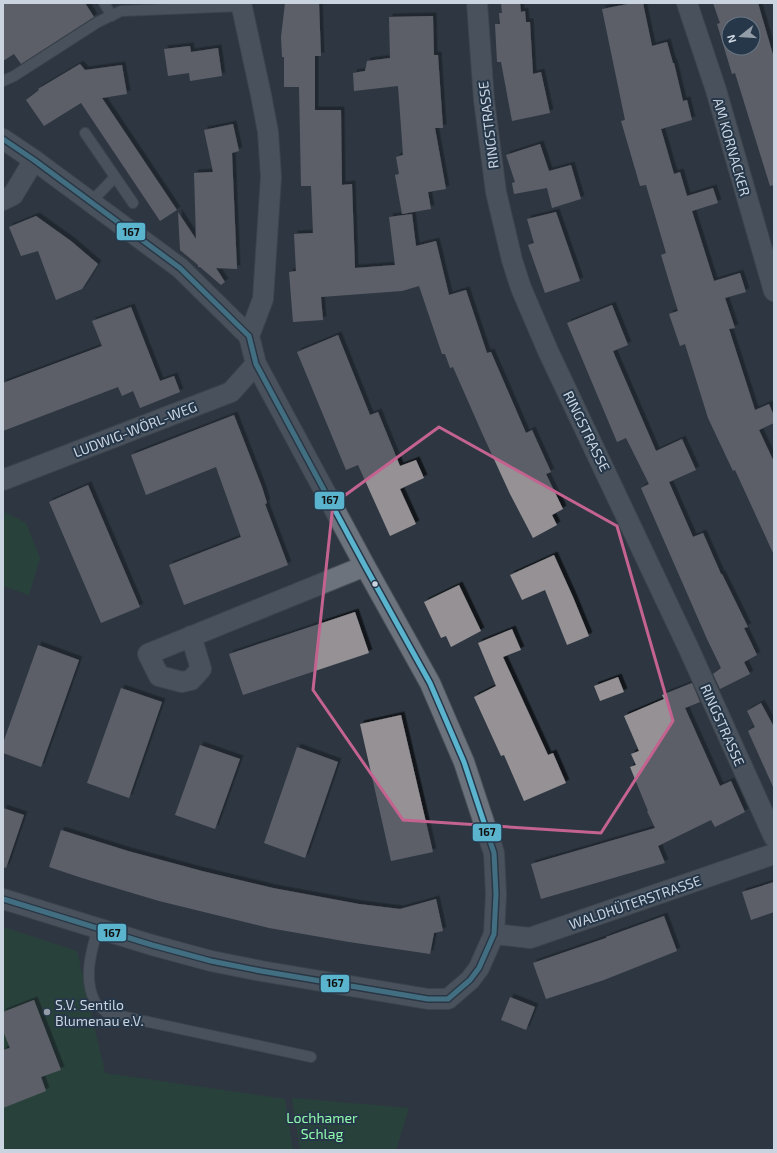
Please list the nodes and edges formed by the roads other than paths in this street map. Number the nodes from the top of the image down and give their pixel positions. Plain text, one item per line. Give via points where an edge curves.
1 (104, 3) edge
2 (477, 3) edge
3 (686, 3) edge
4 (241, 4) edge
5 (112, 16) junction
6 (3, 81) edge
7 (85, 133) dead end
8 (3, 139) edge
9 (34, 160) junction
10 (115, 177) junction
11 (3, 200) edge
12 (91, 202) junction
13 (133, 203) dead end
14 (774, 291) edge
15 (249, 336) junction
16 (256, 364) junction
17 (3, 480) edge
18 (365, 566) junction
19 (191, 636) dead end
20 (774, 837) edge
21 (774, 854) edge
22 (3, 899) edge
23 (98, 928) junction
24 (494, 934) junction
25 (311, 1057) dead end

1 - 5 lane
2 - 20 street, RINGSTRASSE via 484,100 496,192 521,288
3 - 14 street, AM KORNACKER via 716,90
4 - 5 lane via 121,11
4 - 15 street via 262,95 271,177 263,299
5 - 6 lane via 98,22
7 - 10 lane
8 - 9 street
9 - 11 street via 13,195
9 - 12 street
10 - 12 lane
10 - 13 lane
12 - 15 street via 180,268
15 - 16 street
16 - 17 street, LUDWIG-WÖRL-WEG via 231,392
16 - 18 street
18 - 19 street
18 - 24 street via 430,683 464,762 494,853
21 - 24 street, WALDHÜTERSTRASSE via 530,938
22 - 23 street
23 - 24 street via 204,959 428,999 448,999 470,980 479,968
23 - 25 lane via 89,962 90,987 96,1003 107,1012

